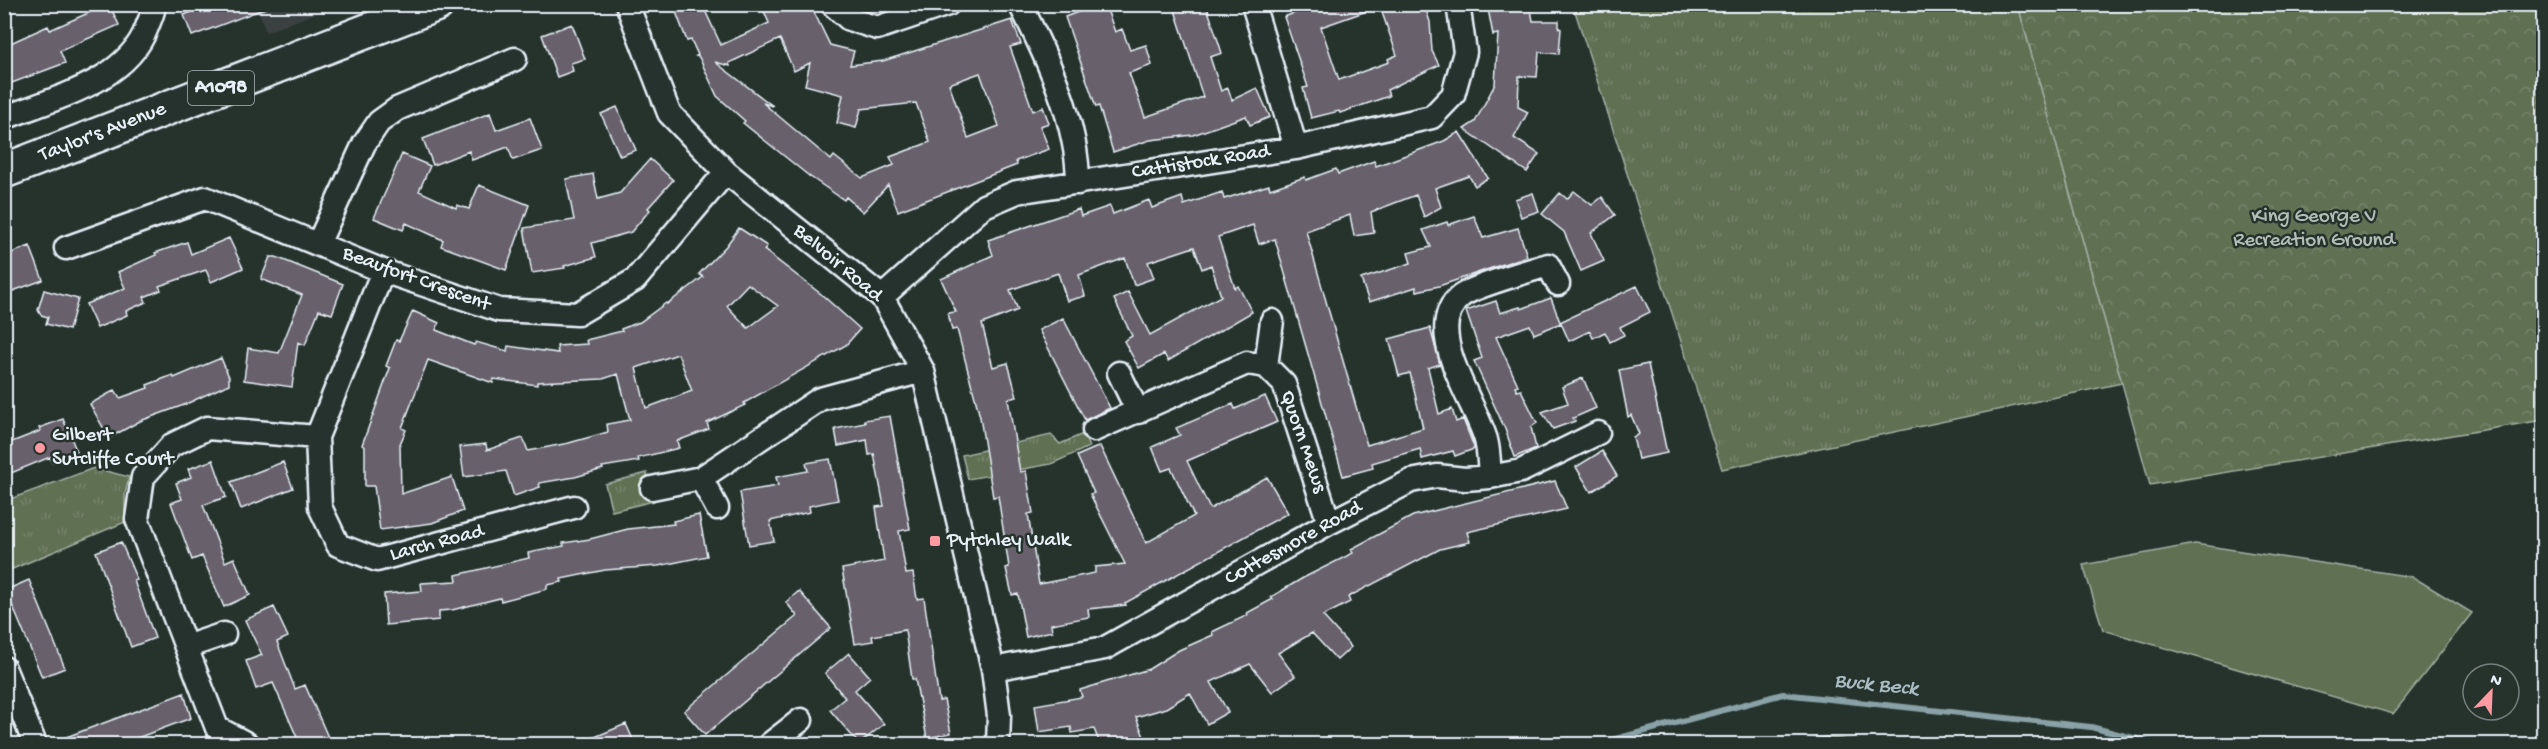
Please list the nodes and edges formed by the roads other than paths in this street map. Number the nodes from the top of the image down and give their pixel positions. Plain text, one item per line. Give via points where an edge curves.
1 (154, 4) edge
2 (436, 4) edge
3 (627, 4) edge
4 (832, 4) edge
5 (948, 4) edge
6 (1020, 4) edge
7 (1253, 4) edge
8 (1458, 4) edge
9 (515, 60) dead end
10 (4, 118) edge
11 (1296, 148) junction
12 (4, 171) edge
13 (726, 172) junction
14 (1078, 183) junction
15 (318, 244) junction
16 (66, 248) dead end
17 (382, 271) junction
18 (1558, 284) dead end
19 (882, 297) junction
20 (1272, 321) dead end
21 (1266, 366) junction
22 (923, 371) junction
23 (1119, 373) dead end
24 (1138, 412) junction
25 (1094, 430) dead end
26 (1598, 433) dead end
27 (317, 437) junction
28 (1490, 477) junction
29 (701, 478) junction
30 (652, 488) dead end
31 (574, 507) dead end
32 (717, 508) dead end
33 (1329, 523) junction
34 (224, 634) dead end
35 (186, 647) junction
36 (4, 668) edge
37 (993, 669) junction
38 (801, 720) dead end
39 (35, 744) edge
40 (247, 744) edge
41 (770, 744) edge
42 (998, 744) edge

1 - 10 street via 146,32 119,67 102,79
2 - 12 main road, Taylor's Avenue / A1098
3 - 13 street, Belvoir Road via 669,112
4 - 5 street via 849,19 877,28
6 - 14 street via 1062,97 1078,166
7 - 11 street
8 - 11 street, Cattistock Road via 1465,52 1453,95 1432,117
9 - 15 street via 397,110 379,122 364,144
11 - 14 street, Cattistock Road
13 - 17 street, Beaufort Crescent via 635,280 578,314 499,310
13 - 19 street, Belvoir Road
14 - 19 street, Cattistock Road via 1017,192 984,206
15 - 16 street, Beaufort Crescent via 205,198
15 - 17 street, Beaufort Crescent
17 - 27 street, Larch Road
18 - 28 street via 1548,265 1463,294 1450,306 1446,324 1452,361 1487,441
19 - 22 street, Belvoir Road
20 - 21 street, Quorn Mews
21 - 24 street, Quorn Mews via 1247,363
21 - 33 street, Quorn Mews via 1284,384
22 - 29 street via 820,399
22 - 37 street, Belvoir Road
23 - 24 street
24 - 25 street, Quorn Mews
26 - 28 street, Cottesmore Road via 1521,471
27 - 31 street, Larch Road via 320,507 338,545 377,560
27 - 35 street via 207,428 171,445 143,477 137,519
28 - 33 street, Cottesmore Road via 1437,476 1411,481
29 - 30 street
29 - 32 street
33 - 37 street, Cottesmore Road via 1105,648
34 - 35 street
35 - 40 street via 217,728
36 - 39 street
37 - 42 street, Belvoir Road
38 - 41 street

